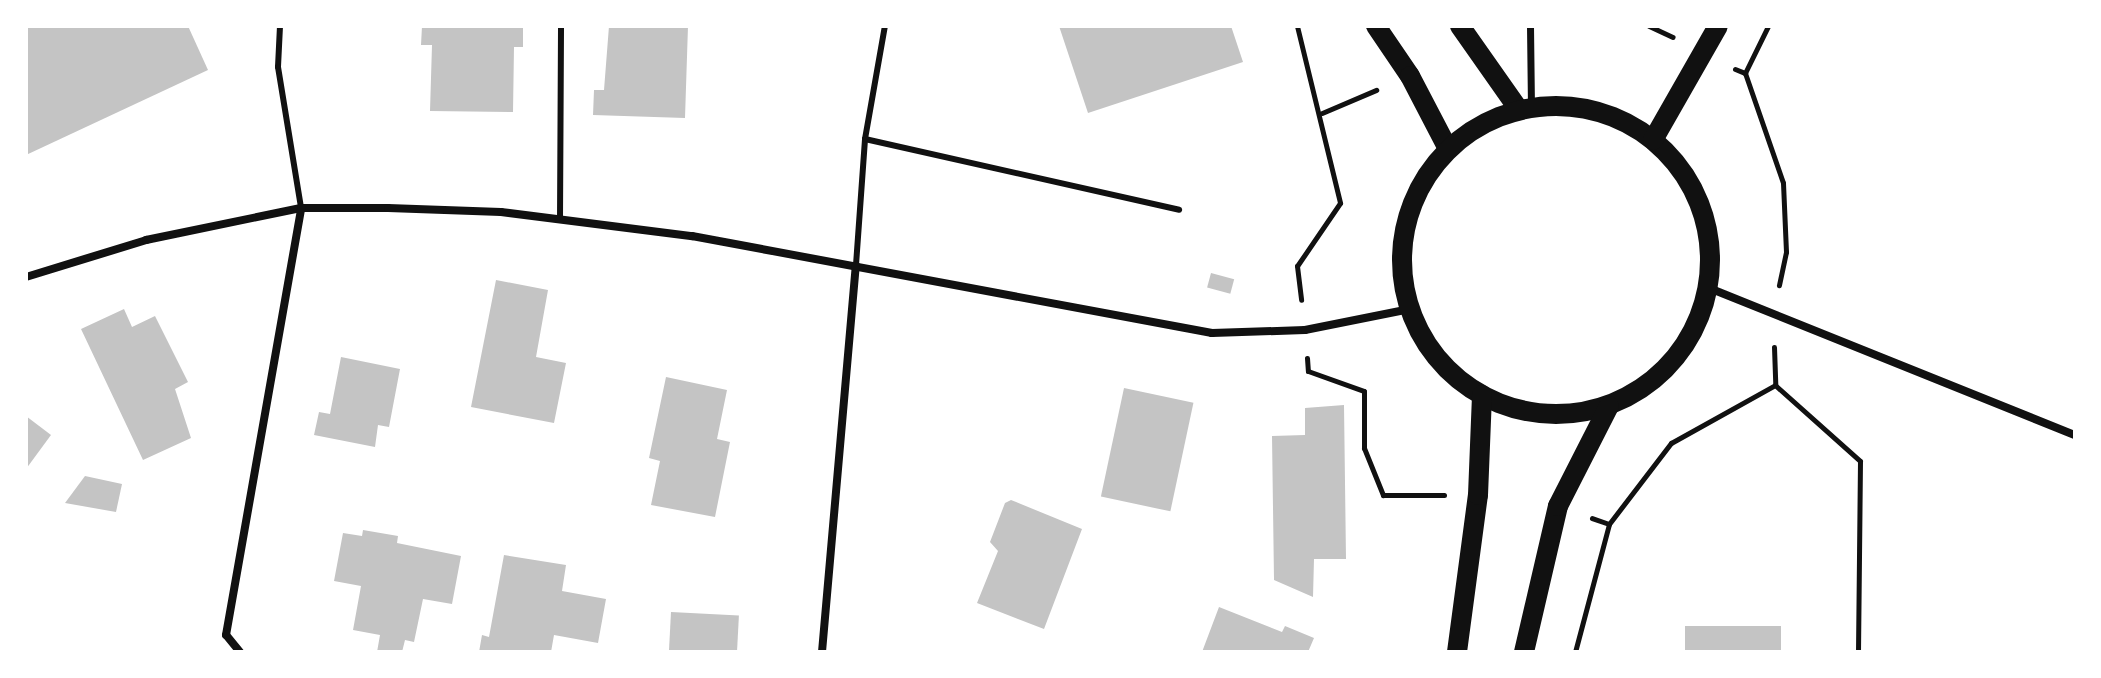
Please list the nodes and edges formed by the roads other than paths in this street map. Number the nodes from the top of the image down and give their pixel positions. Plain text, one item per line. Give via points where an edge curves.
1 (280, 26) edge
2 (561, 26) edge
3 (885, 26) edge
4 (1376, 26) edge
5 (1460, 26) edge
6 (1530, 26) edge
7 (1718, 26) edge
8 (1525, 109) junction
9 (865, 139) junction
10 (1653, 140) junction
11 (1448, 149) junction
12 (301, 208) junction
13 (1179, 210) dead end
14 (560, 220) junction
15 (856, 265) junction
16 (26, 277) edge
17 (1709, 288) junction
18 (1410, 309) junction
19 (1482, 395) junction
20 (1609, 406) junction
21 (2075, 435) edge
22 (240, 652) edge
23 (822, 652) edge
24 (1457, 652) edge
25 (1524, 652) edge

1 - 12 lane via 278,67
2 - 14 lane
3 - 9 lane
4 - 11 main road via 1410,76
5 - 8 main road
6 - 8 street
7 - 10 main road via 1705,57
8 - 10 main road via 1575,106 1616,118
8 - 11 main road via 1480,125
9 - 13 lane
9 - 15 lane
10 - 17 main road via 1682,170 1701,206 1711,246
11 - 18 main road via 1421,183 1406,224 1402,267
12 - 14 street via 501,212
12 - 16 street via 146,240
12 - 22 street via 226,635
14 - 15 street
15 - 18 street via 1212,333 1305,330
15 - 23 street
17 - 20 main road via 1696,326 1675,360 1645,387
17 - 21 street
18 - 19 main road via 1443,363
19 - 20 main road via 1523,411 1566,415
19 - 24 main road via 1478,495
20 - 25 main road via 1558,506

